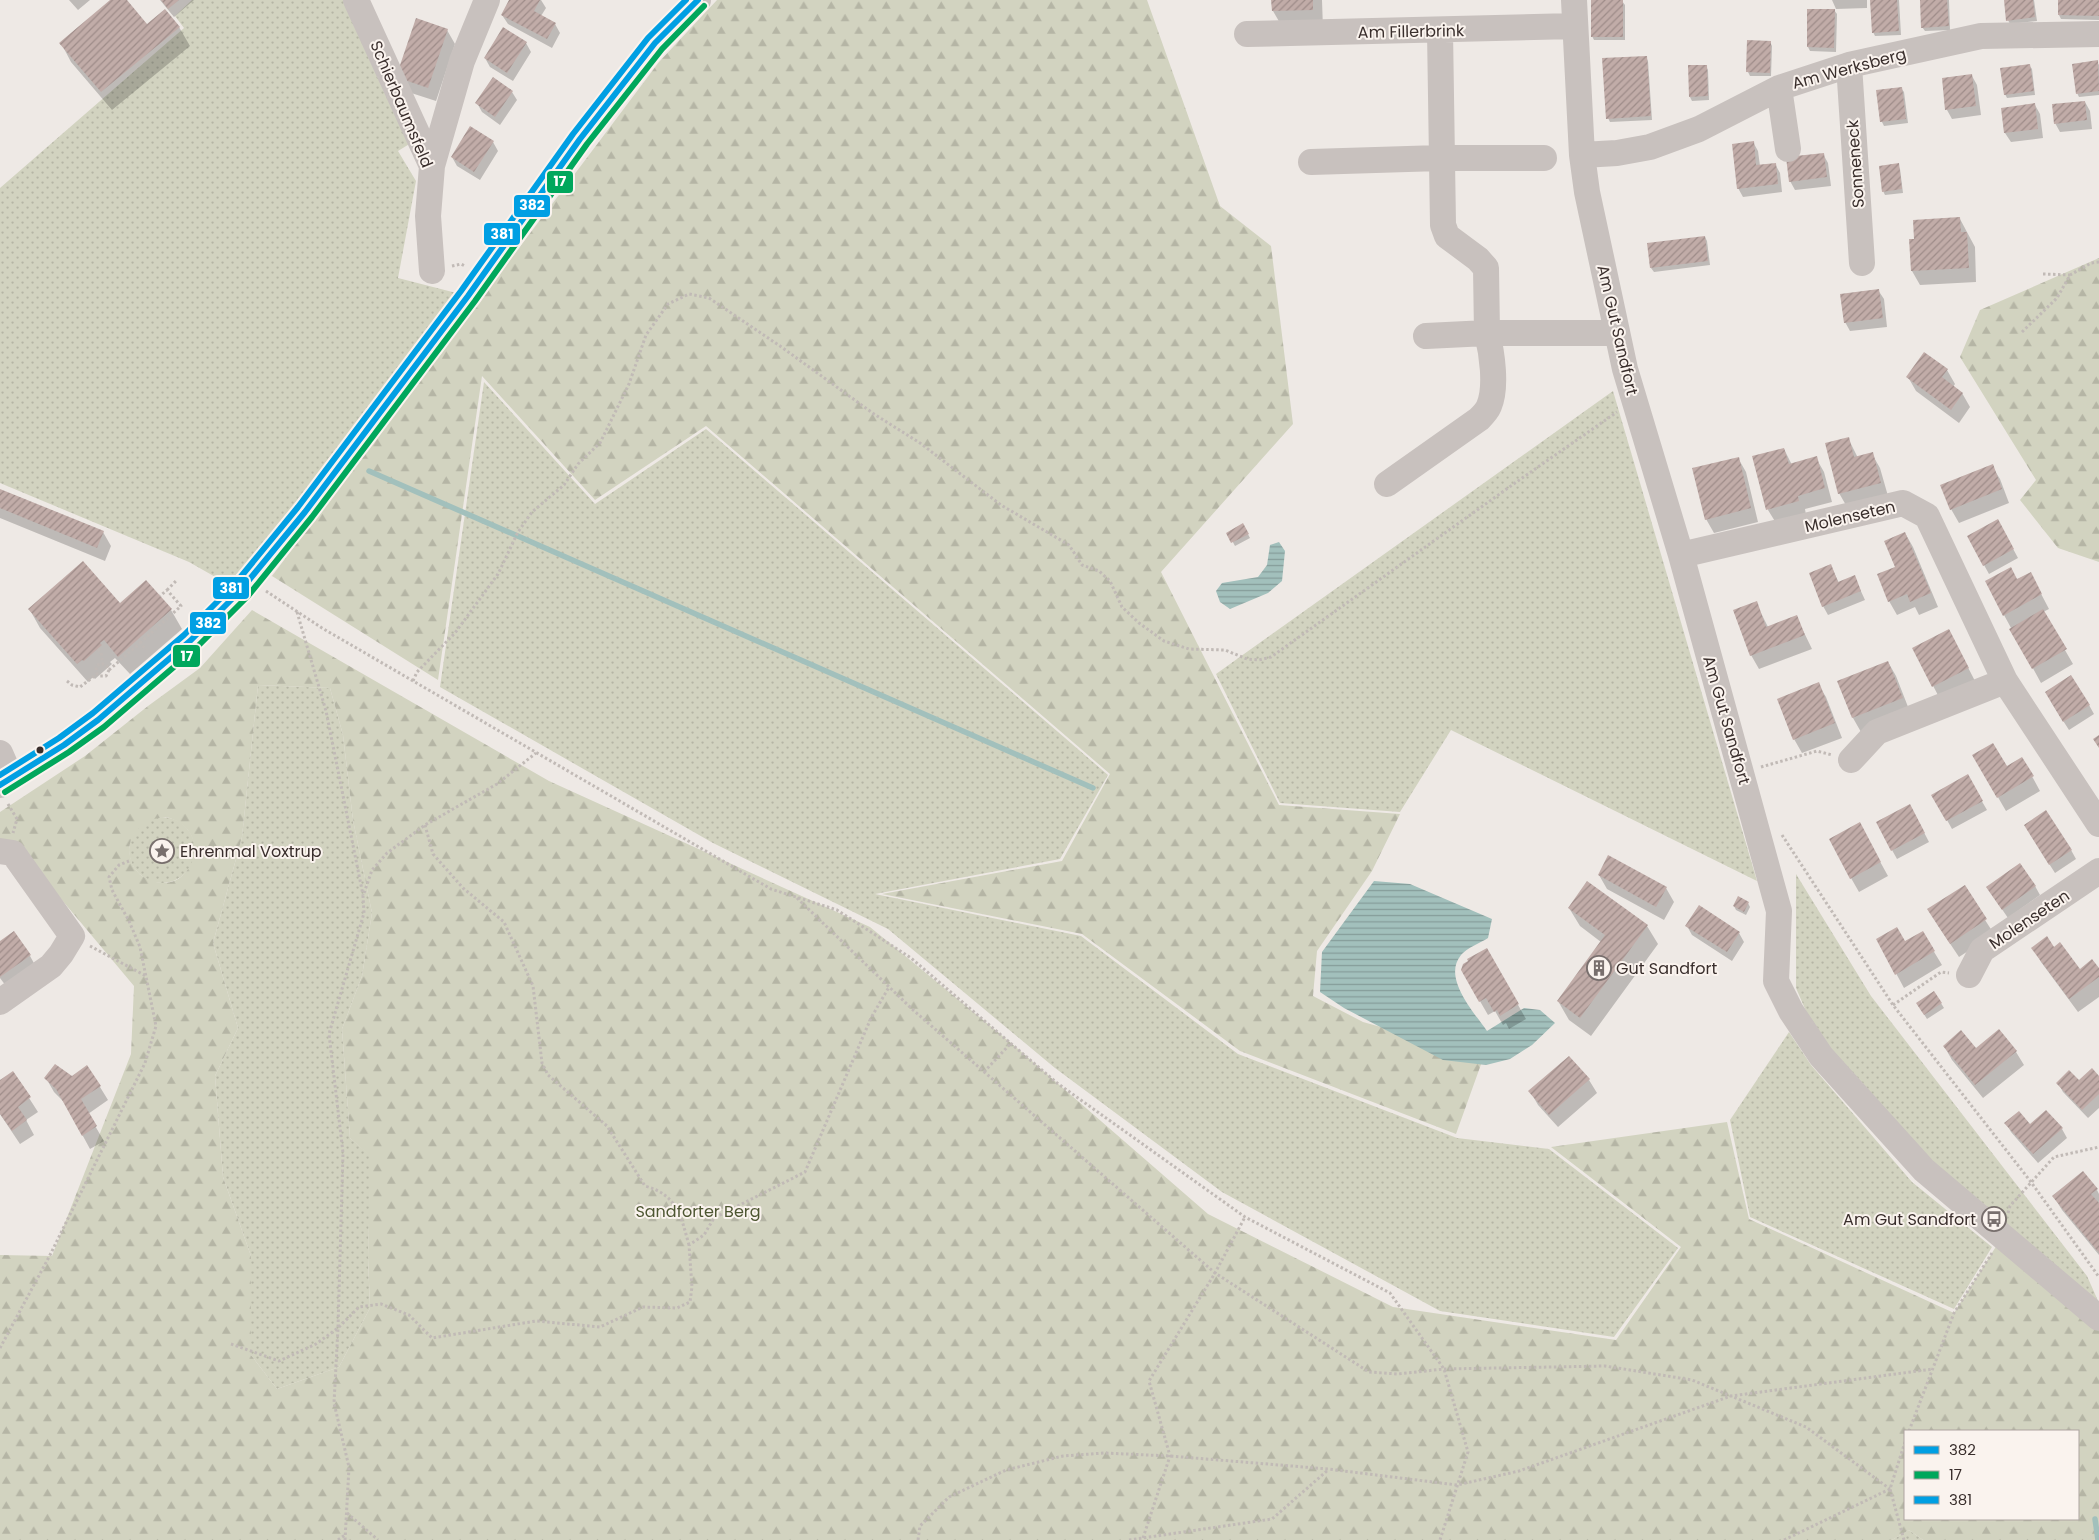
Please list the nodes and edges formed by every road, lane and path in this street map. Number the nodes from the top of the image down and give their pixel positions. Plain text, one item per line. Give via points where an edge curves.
1 (356, 0) edge
2 (487, 0) edge
3 (698, 0) edge
4 (1574, 0) edge
5 (1574, 26) junction
6 (1440, 30) junction
7 (1247, 34) dead end
8 (2099, 34) edge
9 (1849, 65) junction
10 (1779, 88) junction
11 (1788, 148) dead end
12 (1582, 155) junction
13 (1440, 158) junction
14 (1544, 158) dead end
15 (1311, 162) dead end
16 (432, 166) junction
17 (2099, 262) edge
18 (1862, 263) dead end
19 (432, 271) joint
20 (2043, 274) dead end
21 (2070, 275) junction
22 (481, 277) junction
23 (2022, 332) dead end
24 (1487, 333) junction
25 (1617, 333) junction
26 (1426, 336) dead end
27 (1634, 400) junction
28 (1387, 484) dead end
29 (1681, 555) junction
30 (178, 580) dead end
31 (259, 586) dead end
32 (167, 590) junction
33 (160, 596) dead end
34 (297, 611) junction
35 (140, 643) junction
36 (98, 649) dead end
37 (103, 664) junction
38 (162, 667) junction
39 (109, 670) junction
40 (97, 674) junction
41 (2005, 680) junction
42 (67, 681) dead end
43 (413, 681) junction
44 (0, 753) edge
45 (537, 753) junction
46 (1851, 760) joint
47 (1742, 773) junction
48 (6, 790) edge
49 (2094, 807) edge
50 (424, 825) junction
51 (1780, 832) dead end
52 (6, 845) edge
53 (130, 861) dead end
54 (2099, 871) edge
55 (363, 896) junction
56 (796, 897) junction
57 (72, 936) junction
58 (1968, 975) joint
59 (147, 976) junction
60 (889, 987) junction
61 (0, 1002) edge
62 (1893, 1005) junction
63 (1011, 1044) junction
64 (984, 1072) junction
65 (2099, 1147) edge
66 (2031, 1182) junction
67 (1244, 1217) junction
68 (2002, 1237) junction
69 (688, 1245) junction
70 (1215, 1273) junction
71 (2099, 1277) edge
72 (2099, 1318) edge
73 (338, 1328) junction
74 (231, 1344) dead end
75 (0, 1348) edge
76 (1444, 1369) junction
77 (1933, 1369) junction
78 (1731, 1396) junction
79 (1909, 1430) edge
80 (1904, 1445) edge
81 (1170, 1456) junction
82 (1328, 1469) junction
83 (1457, 1486) junction
84 (1890, 1489) junction
85 (347, 1513) junction
86 (345, 1535) junction
87 (1143, 1538) junction
88 (338, 1540) edge
89 (345, 1540) edge
90 (378, 1540) edge
91 (918, 1540) edge
92 (1129, 1540) edge
93 (1440, 1540) edge
94 (1784, 1540) edge
95 (1904, 1540) edge

1 - 16 street, Schierbaumsfeld
2 - 16 street via 462,61
3 - 22 street via 655,43 580,139
4 - 5 street, Am Gut Sandfort
5 - 6 street, Am Fillerbrink
5 - 12 street, Am Gut Sandfort
6 - 7 street, Am Fillerbrink
6 - 13 street
8 - 9 street, Am Werksberg via 1981,36
9 - 10 street, Am Werksberg
9 - 18 street, Sonneneck
10 - 11 street
10 - 12 street, Am Werksberg via 1699,129 1650,147
12 - 25 street, Am Gut Sandfort
13 - 14 street
13 - 15 street
13 - 24 street via 1443,225 1447,236 1486,268
16 - 19 street, Schierbaumsfeld via 428,216
17 - 21 path
19 - 22 path via 461,264
20 - 21 path
21 - 23 path via 2057,298
22 - 38 street via 305,512 240,590
24 - 25 street
24 - 26 street
24 - 28 street via 1492,354 1492,397 1488,409 1479,419
25 - 27 street, Am Gut Sandfort
27 - 29 street, Am Gut Sandfort
27 - 43 path via 1271,658 1247,659 1225,650 1189,649 1164,641 1122,607 1110,581 1099,571 1082,565 1069,545 1001,505 920,443 709,298 689,294 668,304 646,335 629,384 600,443 578,464 564,485 532,512 518,532 498,574 455,633 417,672
29 - 41 street, Molenseten via 1903,504 1928,516
29 - 47 street, Am Gut Sandfort
30 - 32 path
31 - 34 path
32 - 33 path
32 - 35 path via 181,606
34 - 43 path
34 - 55 path via 326,711
35 - 38 path
35 - 39 path
36 - 37 path
37 - 39 path
37 - 40 path via 96,668
38 - 48 street
39 - 40 path via 104,676
40 - 42 path via 80,687
41 - 46 street via 1877,732
41 - 49 street, Molenseten
43 - 45 path
44 - 48 street
45 - 50 path via 497,784
45 - 56 path via 770,889
46 - 47 path via 1817,751
47 - 68 street, Am Gut Sandfort via 1779,910 1776,981 1791,1011 1821,1056 1924,1170
48 - 52 path via 17,819
50 - 55 path via 387,853 372,870
50 - 69 path via 432,854 463,888 504,922 533,986 542,1063 548,1074 607,1126 646,1186 655,1188 674,1202
51 - 62 path
52 - 57 street
53 - 59 path via 119,865 110,877 112,890 140,947
54 - 58 street, Molenseten via 1982,950
55 - 73 path via 364,913 330,1034 343,1152
56 - 60 path
56 - 63 path via 837,910 911,958
57 - 59 path
57 - 61 street via 51,966
58 - 62 path via 1941,972
59 - 75 path via 156,1026 145,1062 49,1257
60 - 64 path
60 - 69 path via 871,1018 805,1172 714,1218 704,1235
62 - 66 path
63 - 64 path
63 - 67 path via 1057,1083
64 - 70 path
65 - 66 path via 2054,1157
66 - 68 path via 2010,1206
66 - 71 path
67 - 70 path
67 - 76 path via 1390,1293
68 - 72 street, Am Gut Sandfort
68 - 77 path via 1954,1313
69 - 73 path via 692,1287 690,1302 677,1308 643,1307 600,1327 536,1321 432,1338 409,1315 381,1304 359,1307
70 - 76 path via 1369,1372 1398,1374
70 - 81 path via 1149,1381
73 - 74 path via 316,1344 279,1361
73 - 85 path via 334,1402 349,1467
76 - 78 path via 1605,1366 1692,1380
76 - 83 path via 1468,1452
77 - 78 path
77 - 79 path
78 - 83 path via 1519,1471
78 - 84 path via 1806,1427
80 - 84 path
81 - 82 path
81 - 87 path
81 - 91 path via 1104,1453 1063,1456 1006,1470 949,1497 920,1526
82 - 83 path
82 - 87 path via 1272,1519
83 - 93 path
84 - 94 path
84 - 95 path
85 - 86 path
85 - 90 path
86 - 88 path
86 - 89 path
87 - 92 path

